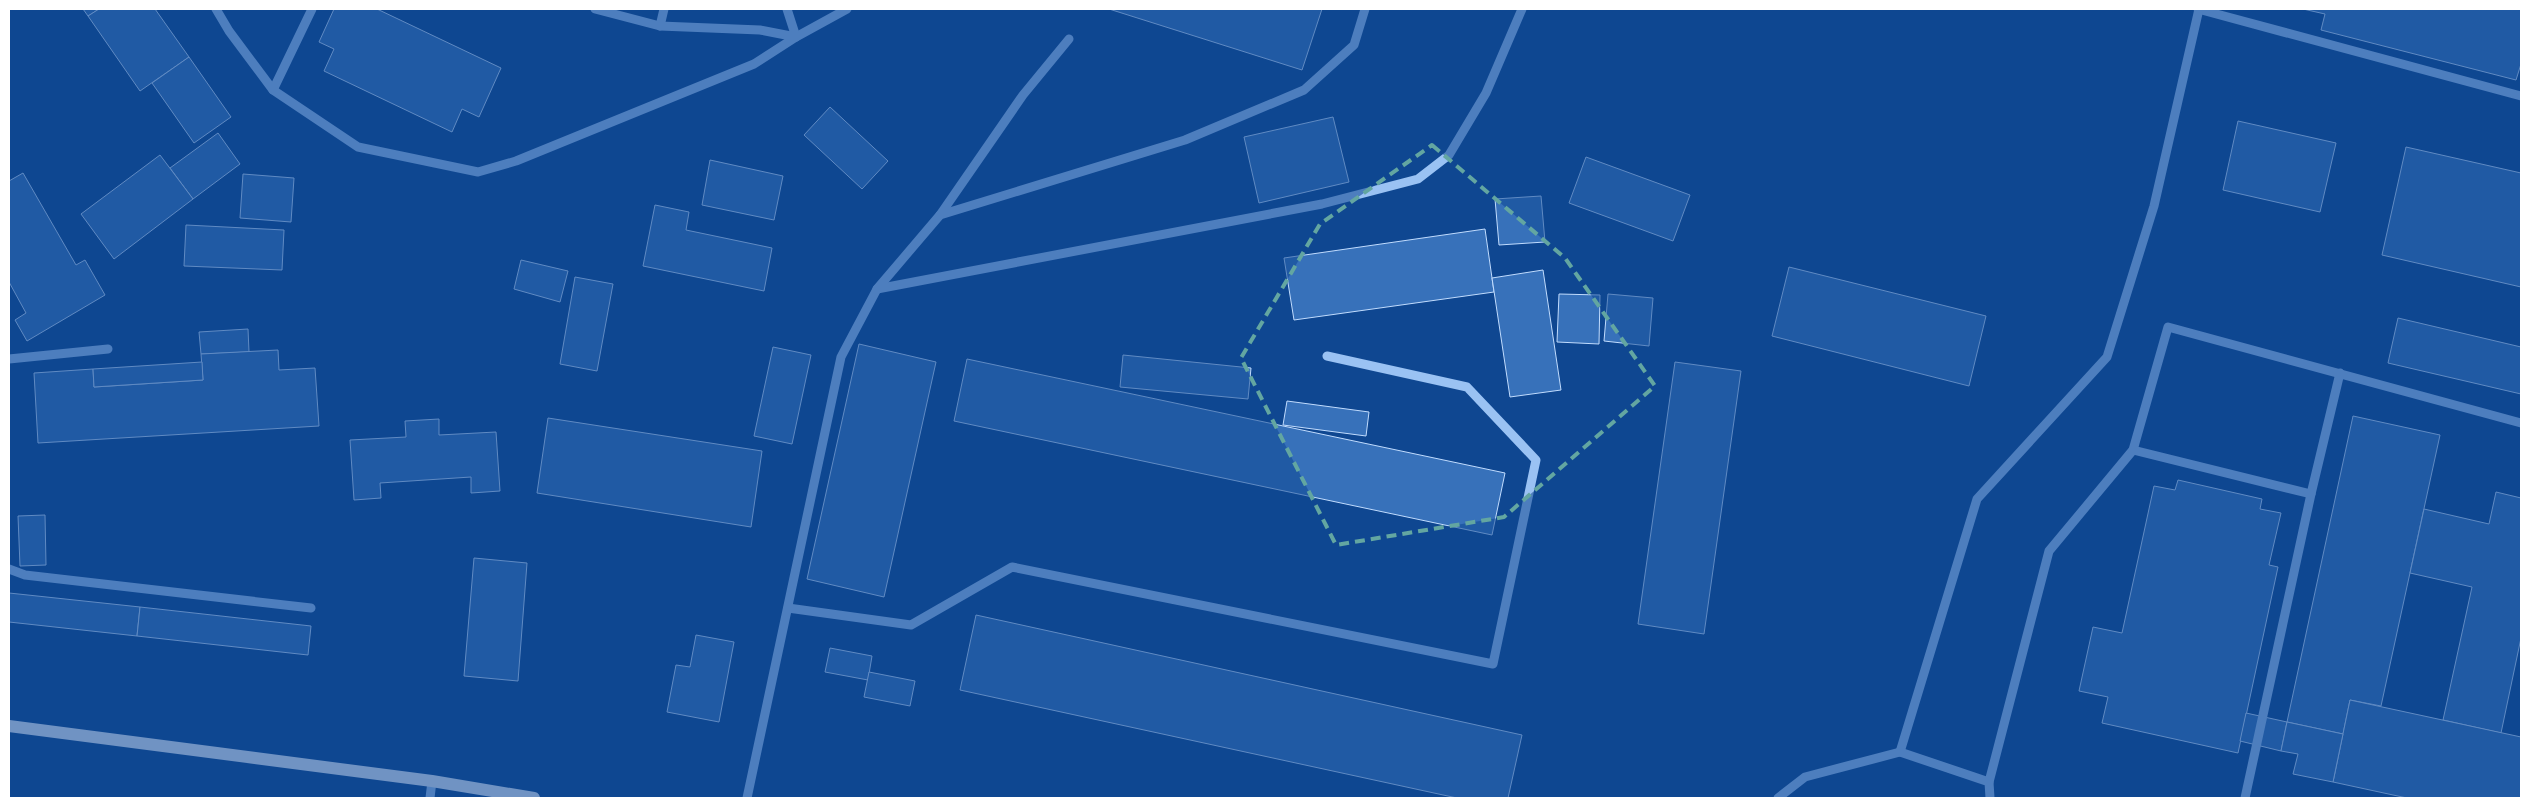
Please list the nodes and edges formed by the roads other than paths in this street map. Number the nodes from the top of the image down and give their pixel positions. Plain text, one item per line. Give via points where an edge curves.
1 (216, 9) edge
2 (312, 9) edge
3 (595, 9) edge
4 (664, 9) edge
5 (787, 9) edge
6 (847, 9) edge
7 (1365, 9) edge
8 (1522, 9) edge
9 (2199, 9) edge
10 (660, 26) junction
11 (796, 37) junction
12 (1070, 39) dead end
13 (273, 90) junction
14 (2521, 96) edge
15 (940, 214) junction
16 (877, 289) junction
17 (108, 349) dead end
18 (1328, 356) dead end
19 (9, 359) edge
20 (2340, 372) junction
21 (2521, 423) edge
22 (2134, 450) junction
23 (2311, 494) junction
24 (9, 569) edge
25 (311, 608) dead end
26 (788, 608) junction
27 (9, 726) edge
28 (1900, 752) junction
29 (432, 781) junction
30 (1989, 782) junction
31 (430, 798) edge
32 (534, 798) edge
33 (747, 798) edge
34 (1778, 798) edge
35 (1990, 798) edge
36 (2245, 798) edge

1 - 13 lane
2 - 13 lane
3 - 10 lane
4 - 10 lane
5 - 11 lane
6 - 11 lane
7 - 15 lane via 1354,45 1304,90 1185,140
8 - 16 lane via 1486,93 1449,155 1418,179 1322,204
9 - 14 lane
9 - 28 lane via 2154,206 2107,357 1977,499
10 - 11 lane via 760,30
11 - 13 lane via 754,64 516,161 478,172 358,146
12 - 15 lane via 1023,94
15 - 16 lane
16 - 26 lane via 841,357
17 - 19 lane
18 - 26 lane via 1467,387 1536,460 1493,664 1012,566 911,624
20 - 21 lane
20 - 22 lane via 2168,327
20 - 23 lane
22 - 23 lane
22 - 30 lane via 2049,551
23 - 36 lane
24 - 25 lane via 26,575
26 - 33 lane
27 - 29 main road
28 - 30 lane
28 - 34 lane via 1805,777
29 - 31 lane
29 - 32 main road
30 - 35 lane

